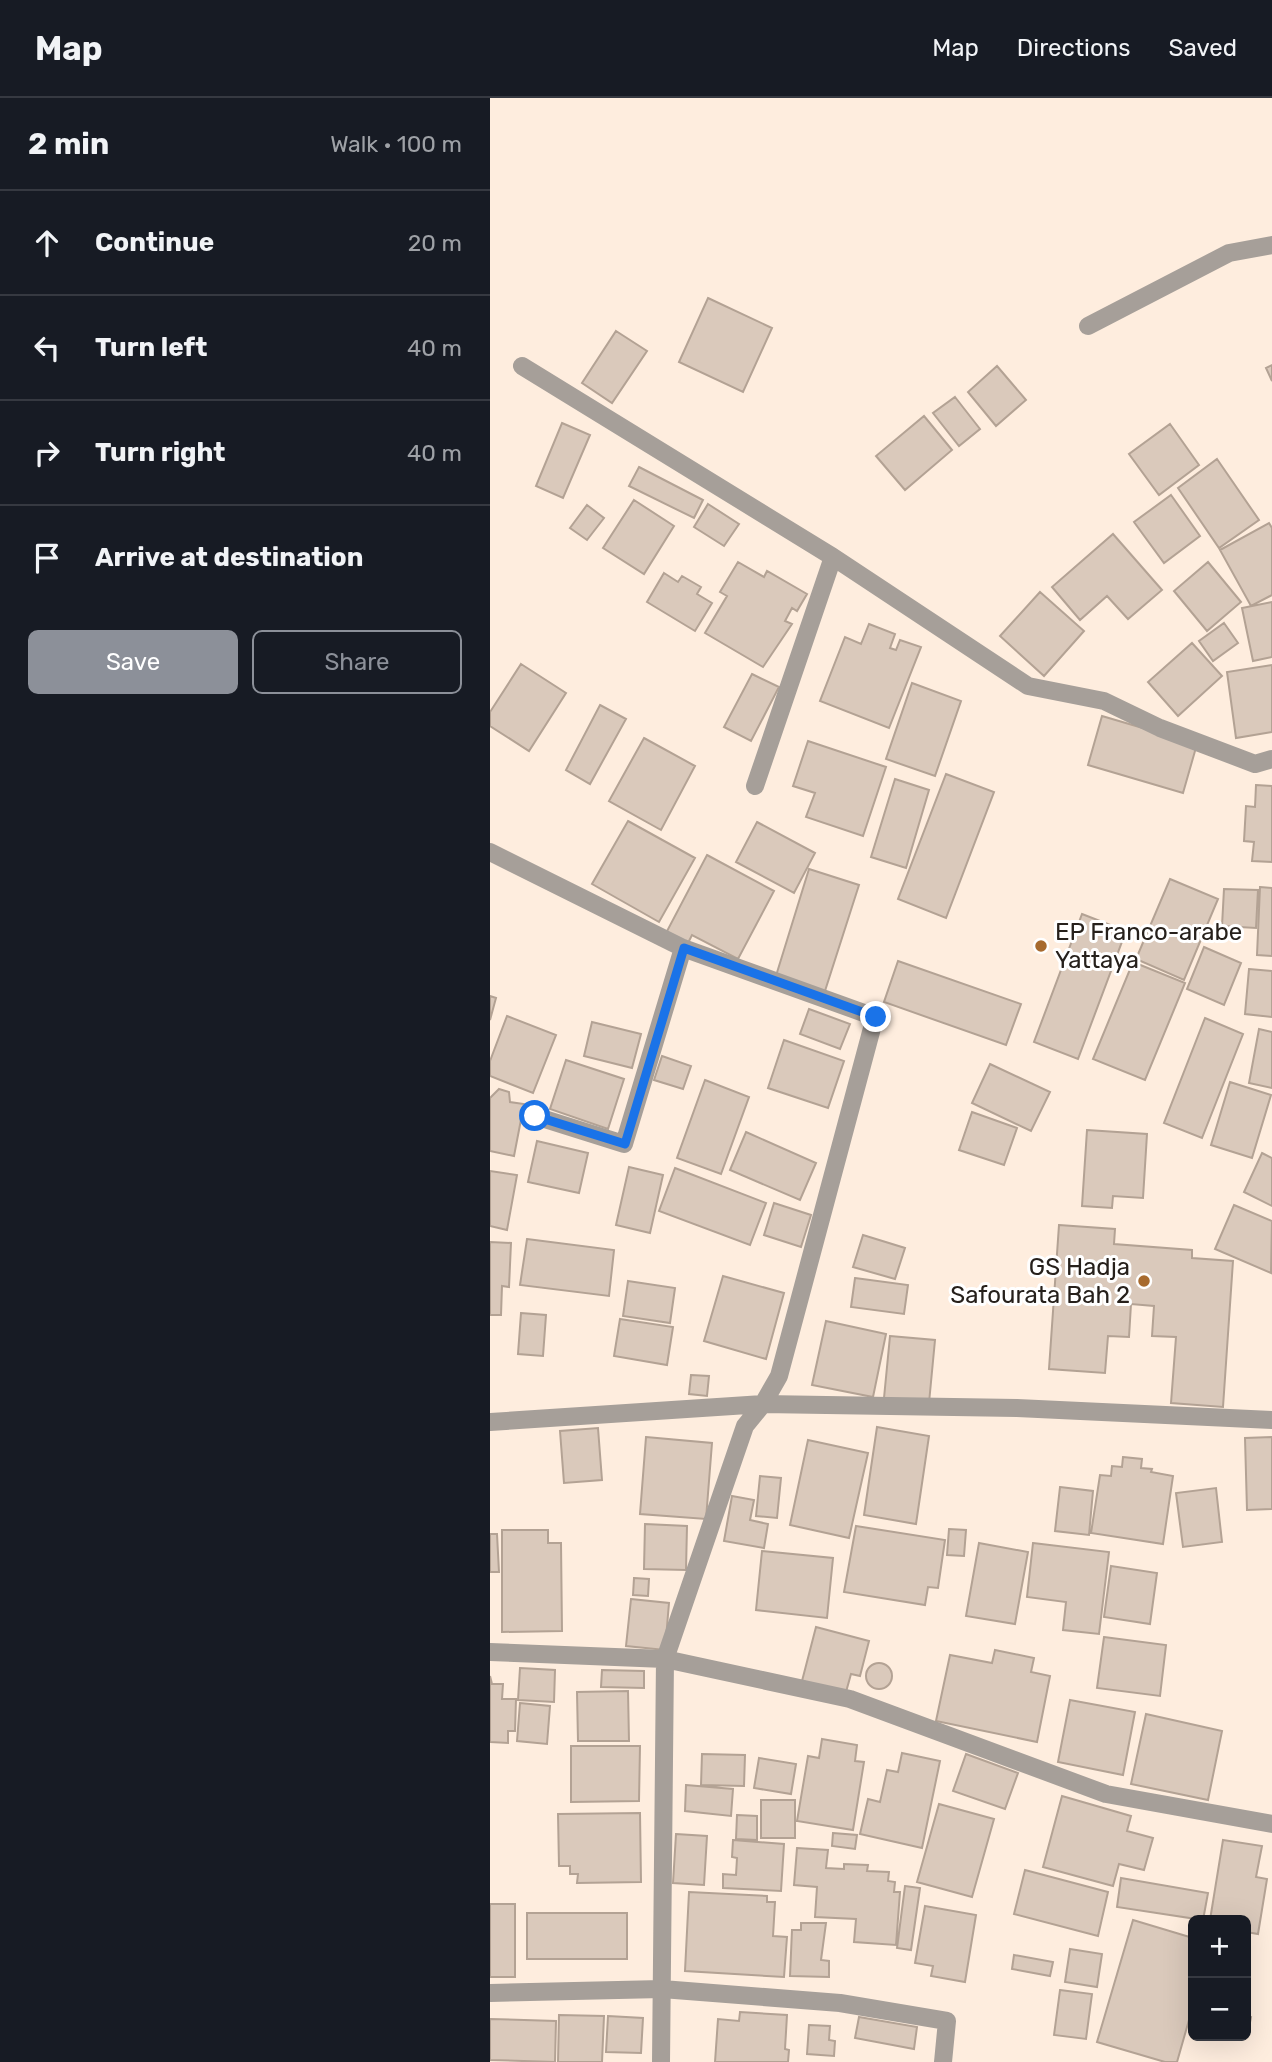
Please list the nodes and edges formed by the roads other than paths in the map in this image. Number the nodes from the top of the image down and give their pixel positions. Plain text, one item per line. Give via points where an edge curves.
1 (1272, 245) edge
2 (1088, 326) dead end
3 (522, 366) dead end
4 (833, 557) junction
5 (1272, 759) edge
6 (755, 786) dead end
7 (490, 852) edge
8 (684, 948) junction
9 (535, 1116) dead end
10 (763, 1405) junction
11 (1272, 1420) edge
12 (490, 1422) edge
13 (490, 1652) edge
14 (665, 1659) junction
15 (1272, 1824) edge
16 (662, 1989) junction
17 (490, 1993) edge
18 (662, 2062) edge
19 (943, 2062) edge

1 - 2 street via 1229,253
3 - 4 street
4 - 5 street via 1028,686 1104,701 1255,764
4 - 6 street
7 - 8 street
8 - 9 street via 625,1144
8 - 10 street via 876,1017 779,1376
10 - 11 street via 1017,1408
10 - 12 street
10 - 14 street via 745,1426
13 - 14 street
14 - 15 street via 850,1699 1107,1794
14 - 16 street
16 - 17 street
16 - 18 street
16 - 19 street via 840,2003 947,2021

